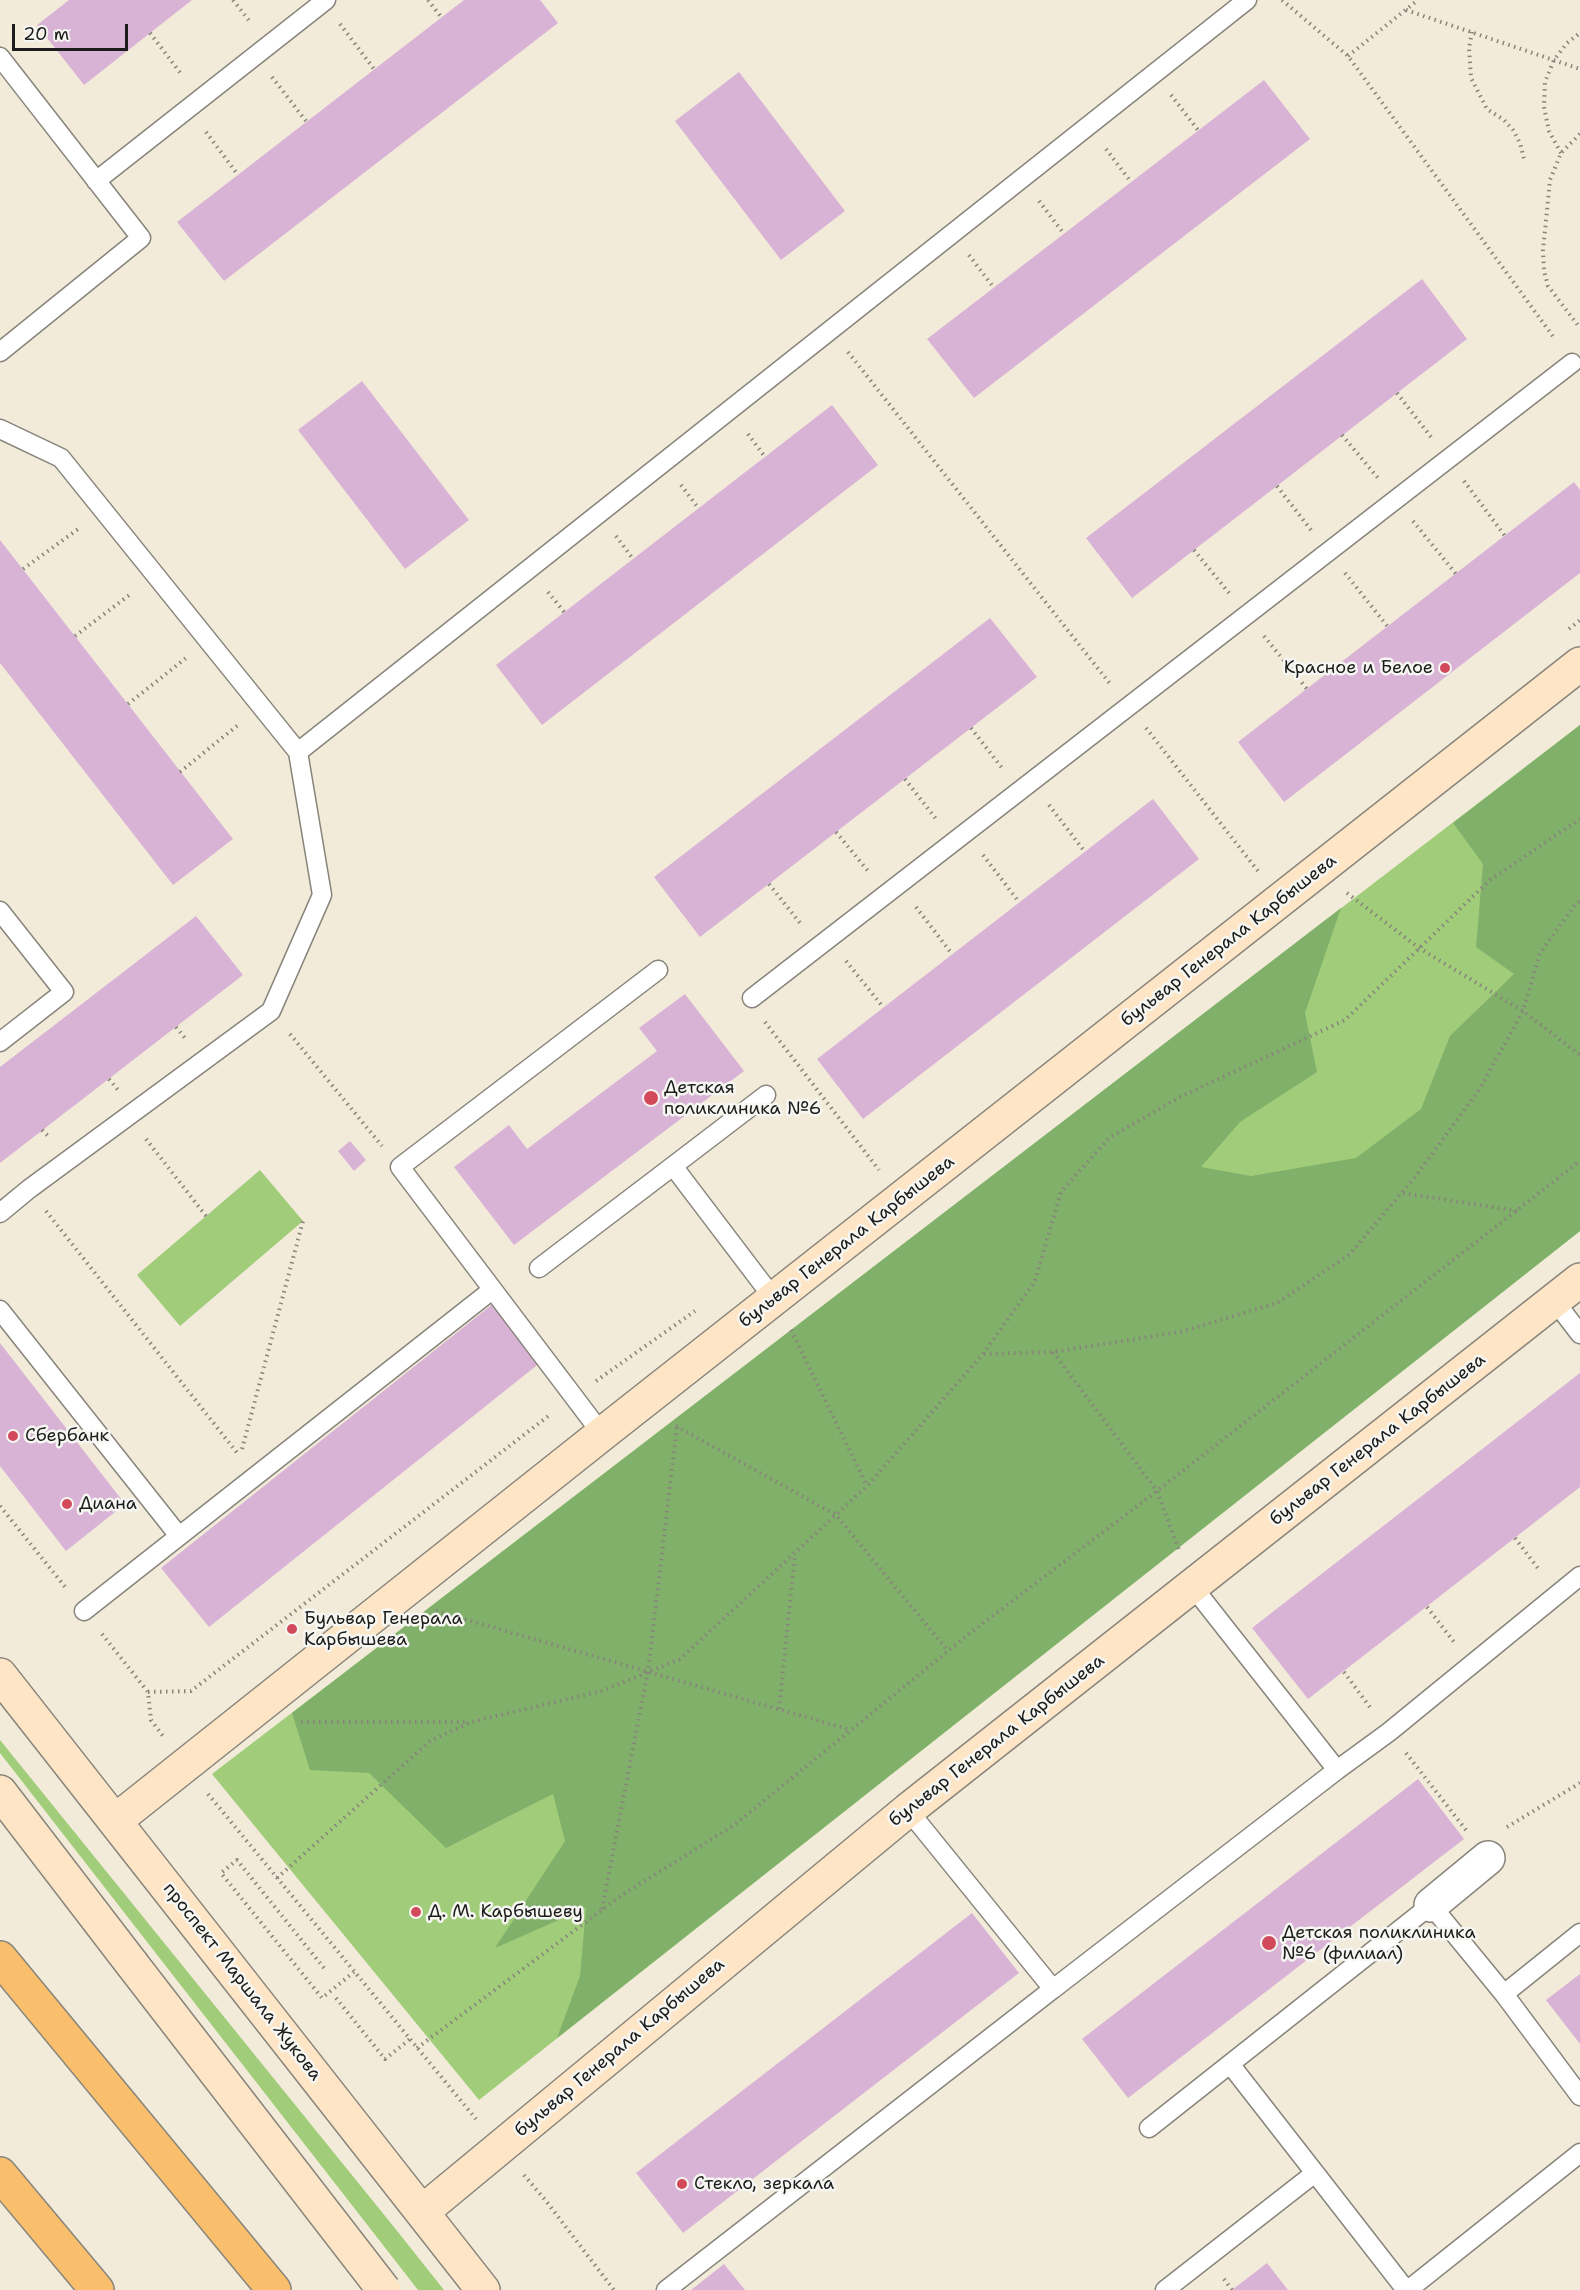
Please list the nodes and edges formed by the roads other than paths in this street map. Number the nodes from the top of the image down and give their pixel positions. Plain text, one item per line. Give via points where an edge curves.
1 (1247, 0) edge
2 (324, 1) edge
3 (0, 57) edge
4 (96, 181) junction
5 (0, 352) edge
6 (1572, 363) road end
7 (0, 429) edge
8 (1580, 664) edge
9 (298, 752) junction
10 (0, 911) edge
11 (658, 970) dead end
12 (752, 998) road end
13 (0, 1042) edge
14 (766, 1095) dead end
15 (673, 1166) junction
16 (0, 1214) edge
17 (539, 1268) dead end
18 (1580, 1280) edge
19 (492, 1290) junction
20 (774, 1299) junction
21 (1554, 1300) junction
22 (0, 1310) edge
23 (1580, 1334) edge
24 (602, 1434) junction
25 (179, 1536) junction
26 (1580, 1576) edge
27 (1193, 1587) junction
28 (84, 1611) road end
29 (0, 1675) edge
30 (1337, 1770) junction
31 (0, 1792) edge
32 (908, 1810) junction
33 (0, 1812) edge
34 (115, 1821) junction
35 (1483, 1851) road end
36 (1431, 1905) junction
37 (1580, 1933) edge
38 (0, 1958) edge
39 (132, 1964) junction
40 (1053, 1989) junction
41 (1504, 1994) junction
42 (1230, 2064) junction
43 (1580, 2096) edge
44 (1149, 2128) dead end
45 (1580, 2153) edge
46 (1315, 2173) junction
47 (0, 2174) edge
48 (422, 2212) junction
49 (93, 2285) edge
50 (1400, 2288) edge
51 (274, 2290) edge
52 (384, 2290) edge
53 (483, 2290) edge
54 (666, 2290) edge
55 (1165, 2290) edge

1 - 9 lane
2 - 4 lane
3 - 4 lane
4 - 5 lane via 141,238
6 - 12 lane
7 - 9 lane via 61,458
8 - 20 street, бульвар Генерала Карбышева
9 - 16 lane via 322,895 271,1011
10 - 13 lane via 64,992
11 - 19 lane via 400,1167
14 - 15 lane
15 - 17 lane
15 - 20 lane
18 - 21 street, бульвар Генерала Карбышева
19 - 24 lane
19 - 25 lane
20 - 24 street, бульвар Генерала Карбышева
21 - 23 lane
21 - 27 street, бульвар Генерала Карбышева
22 - 25 lane
24 - 34 street, бульвар Генерала Карбышева
25 - 28 lane
26 - 30 lane
27 - 30 lane
27 - 32 street, бульвар Генерала Карбышева
29 - 34 street, проспект Маршала Жукова
30 - 40 lane
31 - 39 street
32 - 40 lane
32 - 48 street, бульвар Генерала Карбышева
33 - 39 street
34 - 48 street, проспект Маршала Жукова
35 - 36 street
36 - 41 lane
36 - 42 lane
37 - 41 lane
38 - 51 main road
39 - 52 street, bridge
40 - 54 lane
41 - 43 lane
42 - 44 lane
42 - 46 lane
45 - 50 lane
46 - 50 lane
46 - 55 lane
47 - 49 main road
48 - 53 street, проспект Маршала Жукова

